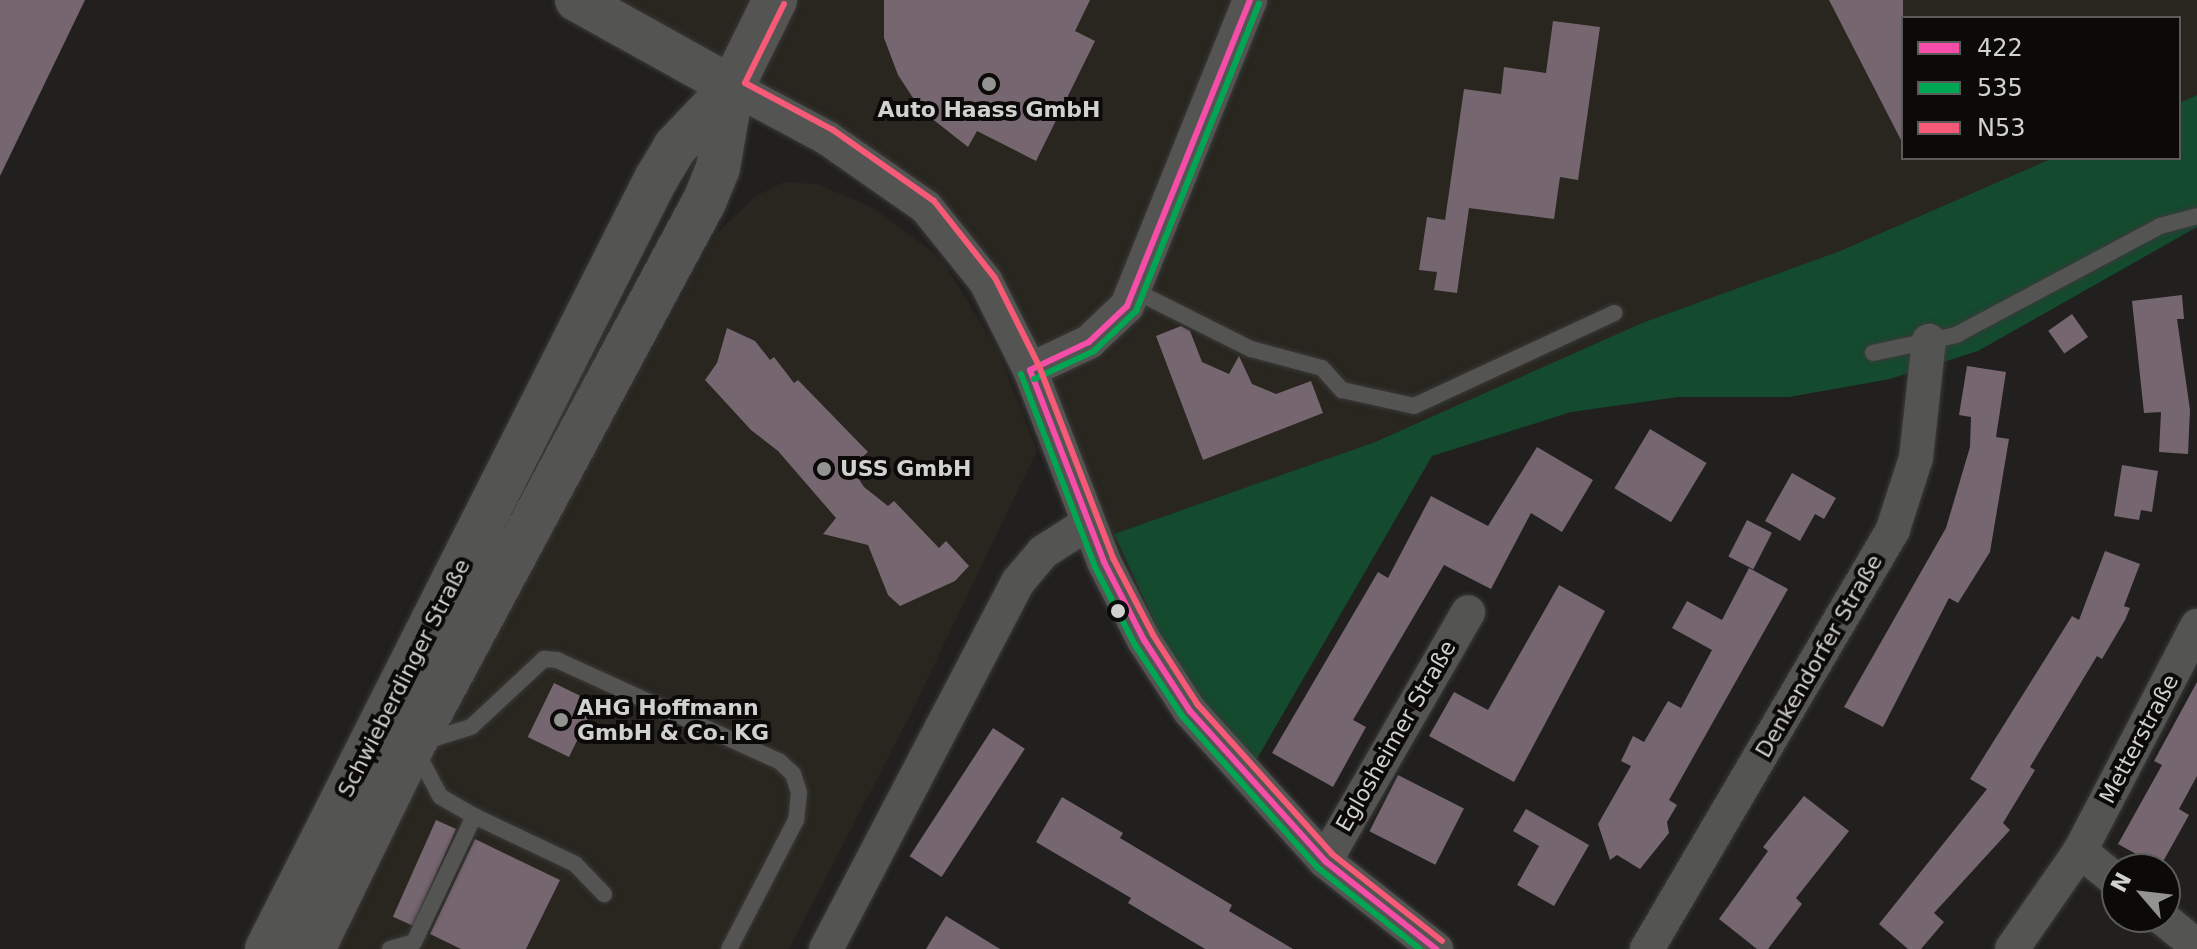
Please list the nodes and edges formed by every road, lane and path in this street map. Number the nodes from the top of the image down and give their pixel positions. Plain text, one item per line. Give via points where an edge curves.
1 (576, 0) edge
2 (775, 0) edge
3 (1250, 0) edge
4 (732, 87) junction
5 (2197, 216) edge
6 (1133, 290) junction
7 (1614, 313) dead end
8 (1929, 341) junction
9 (1873, 353) dead end
10 (1030, 370) junction
11 (540, 408) junction
12 (582, 429) junction
13 (1087, 524) junction
14 (1468, 612) dead end
15 (2197, 626) edge
16 (413, 745) junction
17 (474, 816) junction
18 (2080, 851) junction
19 (1325, 861) junction
20 (2101, 868) edge
21 (604, 894) dead end
22 (2181, 933) edge
23 (2197, 946) edge
24 (419, 947) edge
25 (267, 949) edge
26 (313, 949) edge
27 (390, 949) edge
28 (729, 949) edge
29 (826, 949) edge
30 (1436, 949) edge
31 (1647, 949) edge
32 (2012, 949) edge

1 - 4 street
2 - 4 main road, Schwieberdinger Straße
3 - 6 street
4 - 10 street, Eglosheimer Straße via 827,138 926,207 986,282
4 - 11 main road, Schwieberdinger Straße via 675,147
4 - 12 main road, Schwieberdinger Straße via 718,168 705,200
5 - 8 lane via 2160,226 1956,335
6 - 7 lane via 1251,349 1322,368 1342,390 1414,406
6 - 10 street via 1127,306 1089,342
8 - 9 lane
8 - 31 street, Denkendorfer Straße via 1916,458 1893,529
10 - 13 street, Eglosheimer Straße
11 - 12 main road
11 - 25 main road, Schwieberdinger Straße
12 - 16 main road, Schwieberdinger Straße
13 - 19 street, Eglosheimer Straße via 1144,640 1190,711
13 - 29 street via 1043,552 1018,582
14 - 19 street, Eglosheimer Straße
15 - 18 street, Metterstraße
16 - 17 lane via 440,796
16 - 26 main road, Schwieberdinger Straße
16 - 28 lane via 471,727 544,659 557,660 779,761 793,774 799,793 796,820
17 - 21 lane via 575,864
17 - 24 lane
18 - 20 street
18 - 32 street, Metterstraße
19 - 30 street, Eglosheimer Straße
22 - 23 street
24 - 27 lane

